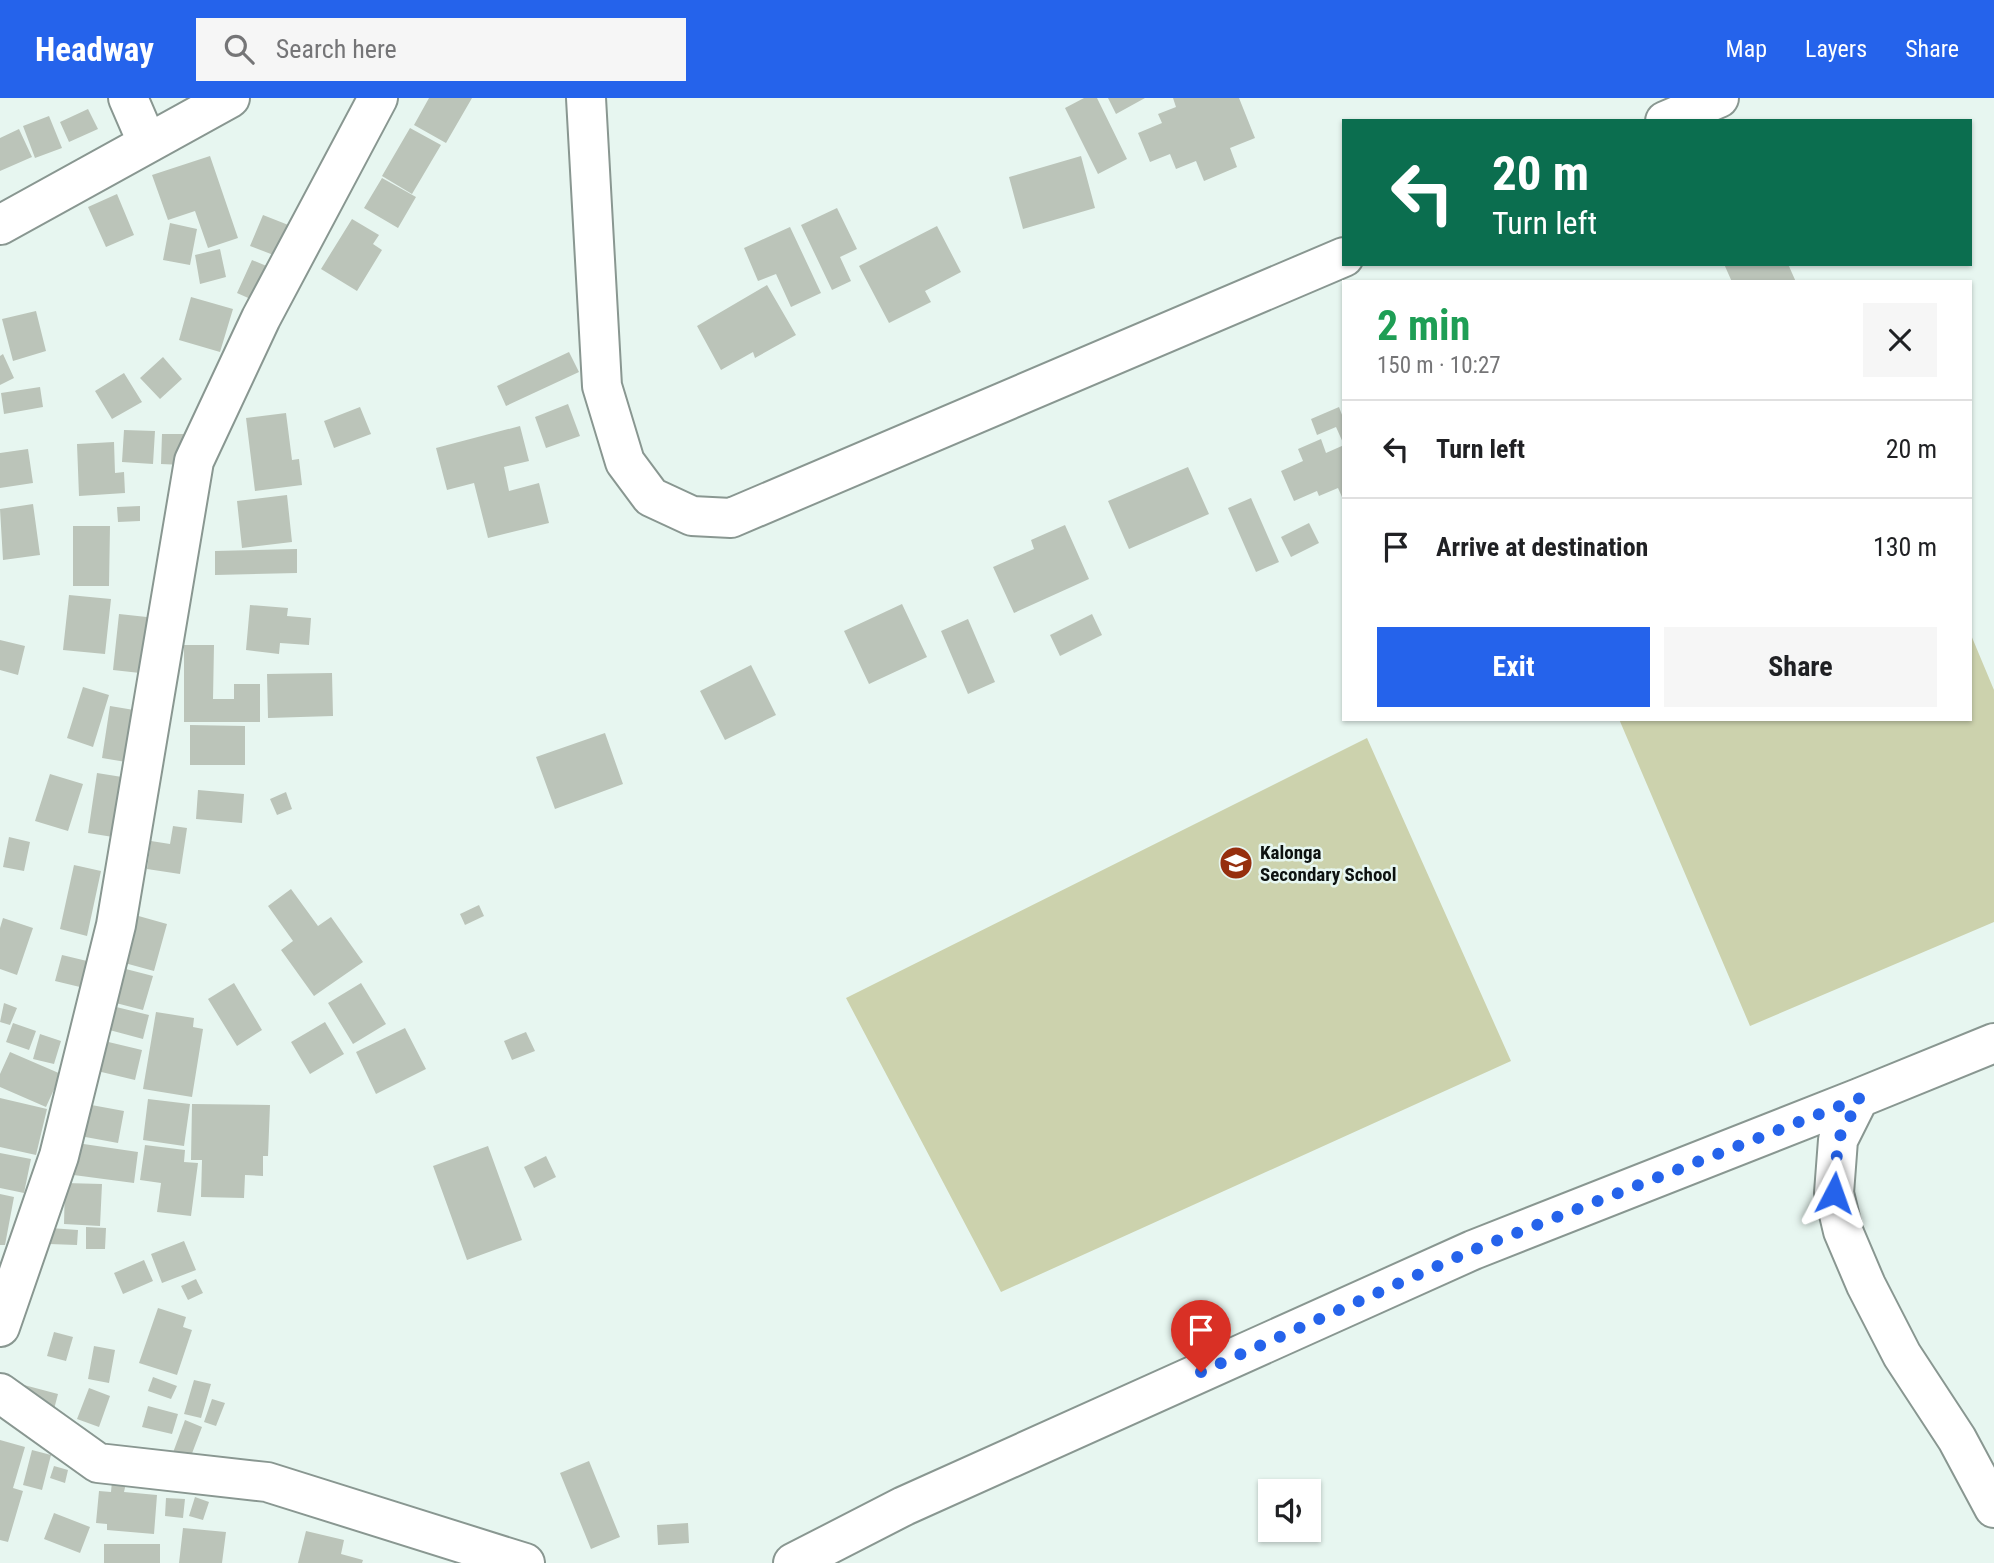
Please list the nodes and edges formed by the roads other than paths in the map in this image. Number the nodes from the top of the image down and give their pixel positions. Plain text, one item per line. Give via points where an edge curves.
1 (128, 98) edge
2 (230, 98) edge
3 (378, 98) edge
4 (586, 98) edge
5 (1719, 98) edge
6 (1670, 119) edge
7 (147, 142) junction
8 (0, 225) edge
9 (1342, 258) edge
10 (1994, 1043) edge
11 (1860, 1098) junction
12 (0, 1327) edge
13 (0, 1393) edge
14 (1994, 1508) edge
15 (789, 1562) edge
16 (525, 1563) edge

1 - 7 street
2 - 7 street
3 - 12 street via 261,318 194,461 116,925 59,1156
4 - 9 street via 603,386 625,462 651,498 692,516 731,518
5 - 6 street
7 - 8 street
10 - 11 street
11 - 14 street via 1838,1140 1834,1193 1843,1231 1902,1355 1957,1439
11 - 15 street via 1473,1250
13 - 16 street via 99,1463 267,1482

